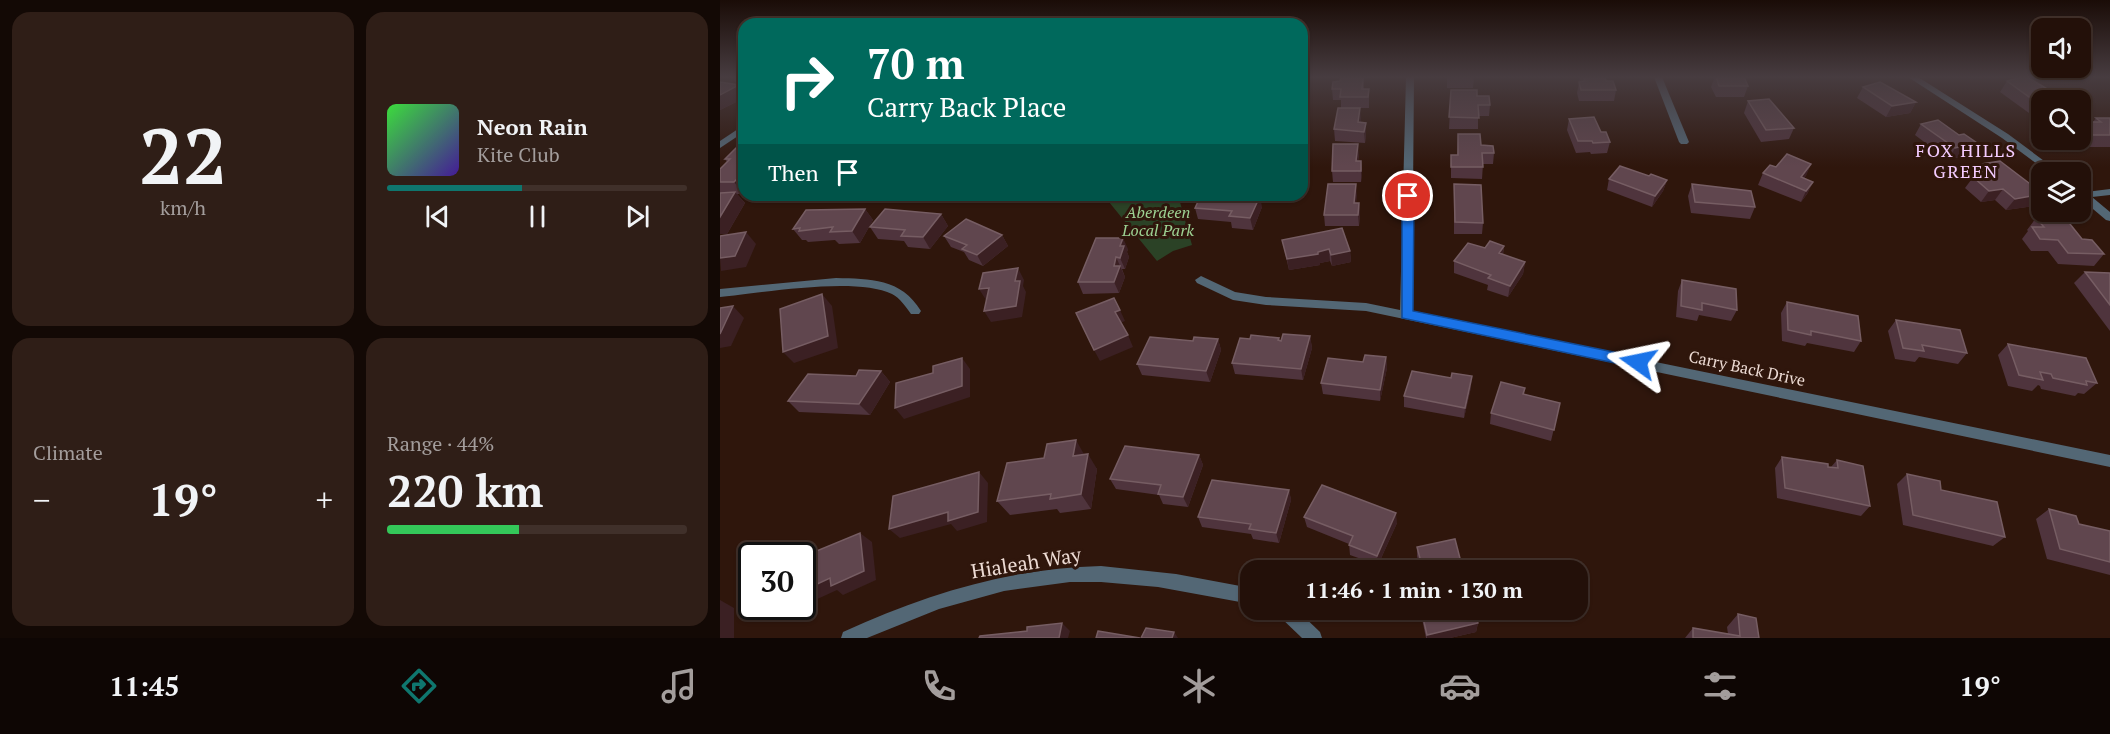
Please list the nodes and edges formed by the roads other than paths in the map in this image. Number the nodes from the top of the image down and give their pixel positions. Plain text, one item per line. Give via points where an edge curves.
1 (1409, 107) edge
2 (1670, 107) edge
3 (1959, 107) edge
4 (738, 132) edge
5 (1684, 142) dead end
6 (720, 145) edge
7 (2040, 162) edge
8 (2110, 192) edge
9 (2091, 193) edge
10 (2091, 201) edge
11 (2110, 218) edge
12 (1201, 280) dead end
13 (720, 293) edge
14 (915, 310) dead end
15 (1406, 314) junction
16 (2110, 460) edge
17 (1240, 594) edge
18 (1295, 620) edge
19 (849, 638) edge
20 (1314, 638) edge

1 - 15 street
2 - 5 street
3 - 7 street
4 - 6 street
8 - 9 street
10 - 11 street
12 - 15 street, Carry Back Drive via 1244,298 1366,307
13 - 14 street via 823,282 881,285 897,291
15 - 16 street, Carry Back Drive
17 - 19 street, Hialeah Way via 1185,581 1100,574 1055,576 951,597
18 - 20 street

